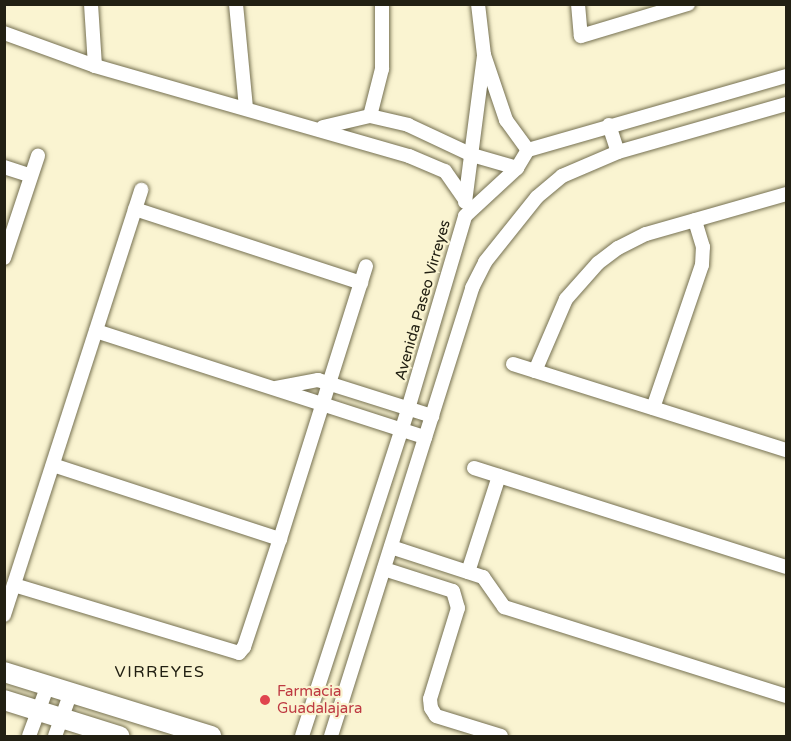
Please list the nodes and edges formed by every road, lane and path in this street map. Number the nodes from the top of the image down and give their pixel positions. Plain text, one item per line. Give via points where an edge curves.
1 (91, 4) edge
2 (236, 4) edge
3 (382, 4) edge
4 (478, 4) edge
5 (578, 4) edge
6 (688, 4) edge
7 (4, 33) edge
8 (484, 55) junction
9 (95, 66) junction
10 (786, 76) edge
11 (786, 104) edge
12 (246, 107) junction
13 (370, 116) junction
14 (609, 125) junction
15 (321, 128) junction
16 (528, 150) junction
17 (618, 152) junction
18 (472, 154) junction
19 (38, 156) dead end
20 (4, 167) edge
21 (517, 168) junction
22 (32, 176) junction
23 (141, 190) dead end
24 (786, 194) edge
25 (465, 200) junction
26 (135, 209) junction
27 (465, 216) junction
28 (695, 220) junction
29 (4, 258) edge
30 (366, 266) dead end
31 (361, 283) junction
32 (96, 331) junction
33 (513, 364) dead end
34 (535, 371) junction
35 (329, 384) junction
36 (276, 388) junction
37 (323, 405) junction
38 (653, 408) junction
39 (408, 409) junction
40 (432, 417) junction
41 (402, 429) junction
42 (425, 437) junction
43 (786, 449) edge
44 (53, 465) junction
45 (474, 468) dead end
46 (499, 476) junction
47 (280, 539) junction
48 (390, 547) junction
49 (385, 566) junction
50 (786, 567) edge
51 (468, 572) junction
52 (14, 585) junction
53 (4, 615) edge
54 (4, 672) edge
55 (48, 685) junction
56 (71, 692) junction
57 (786, 696) edge
58 (4, 700) edge
59 (39, 710) junction
60 (59, 728) edge
61 (29, 736) edge
62 (119, 736) edge
63 (211, 736) edge
64 (302, 736) edge
65 (331, 736) edge
66 (501, 736) edge

1 - 9 street
2 - 12 street
3 - 13 street via 382,69
4 - 8 street
5 - 6 street via 581,36
7 - 9 street
8 - 16 street via 506,120
8 - 18 street
9 - 12 street
10 - 14 street
11 - 17 street
12 - 15 street
13 - 15 street
13 - 18 street via 408,126
14 - 16 street
14 - 17 street
15 - 25 street via 445,171
16 - 21 street, Avenida Paseo Virreyes
17 - 40 street via 556,181 537,197 485,262 472,288
18 - 21 street
18 - 25 street
19 - 22 street
20 - 22 street
21 - 27 street, Avenida Paseo Virreyes
22 - 29 street
23 - 26 street
24 - 28 street
25 - 27 street
26 - 31 street
26 - 32 street
27 - 39 street, Avenida Paseo Virreyes
28 - 34 street via 646,234 598,263 566,299
28 - 38 street via 703,247 702,265
30 - 31 street
31 - 35 street
32 - 36 street
32 - 44 street
33 - 34 street
34 - 38 street
35 - 36 street via 318,380
35 - 37 street
35 - 39 street
36 - 37 street
37 - 41 street
37 - 47 street
38 - 43 street
39 - 40 street
39 - 41 street, Avenida Paseo Virreyes
40 - 42 street
41 - 42 street
41 - 64 street, Avenida Paseo Virreyes
42 - 48 street
44 - 47 street
44 - 52 street
45 - 46 street
46 - 50 street
46 - 51 street
47 - 52 street via 239,653
48 - 49 street
48 - 51 street
49 - 65 street
49 - 66 street via 420,572 431,584 453,591 458,608 430,699 436,716
51 - 57 street via 483,577 504,607
52 - 53 street
54 - 55 street
55 - 56 street
55 - 59 street
56 - 60 street
56 - 63 street
58 - 59 street
59 - 60 street
59 - 61 street
60 - 62 street

